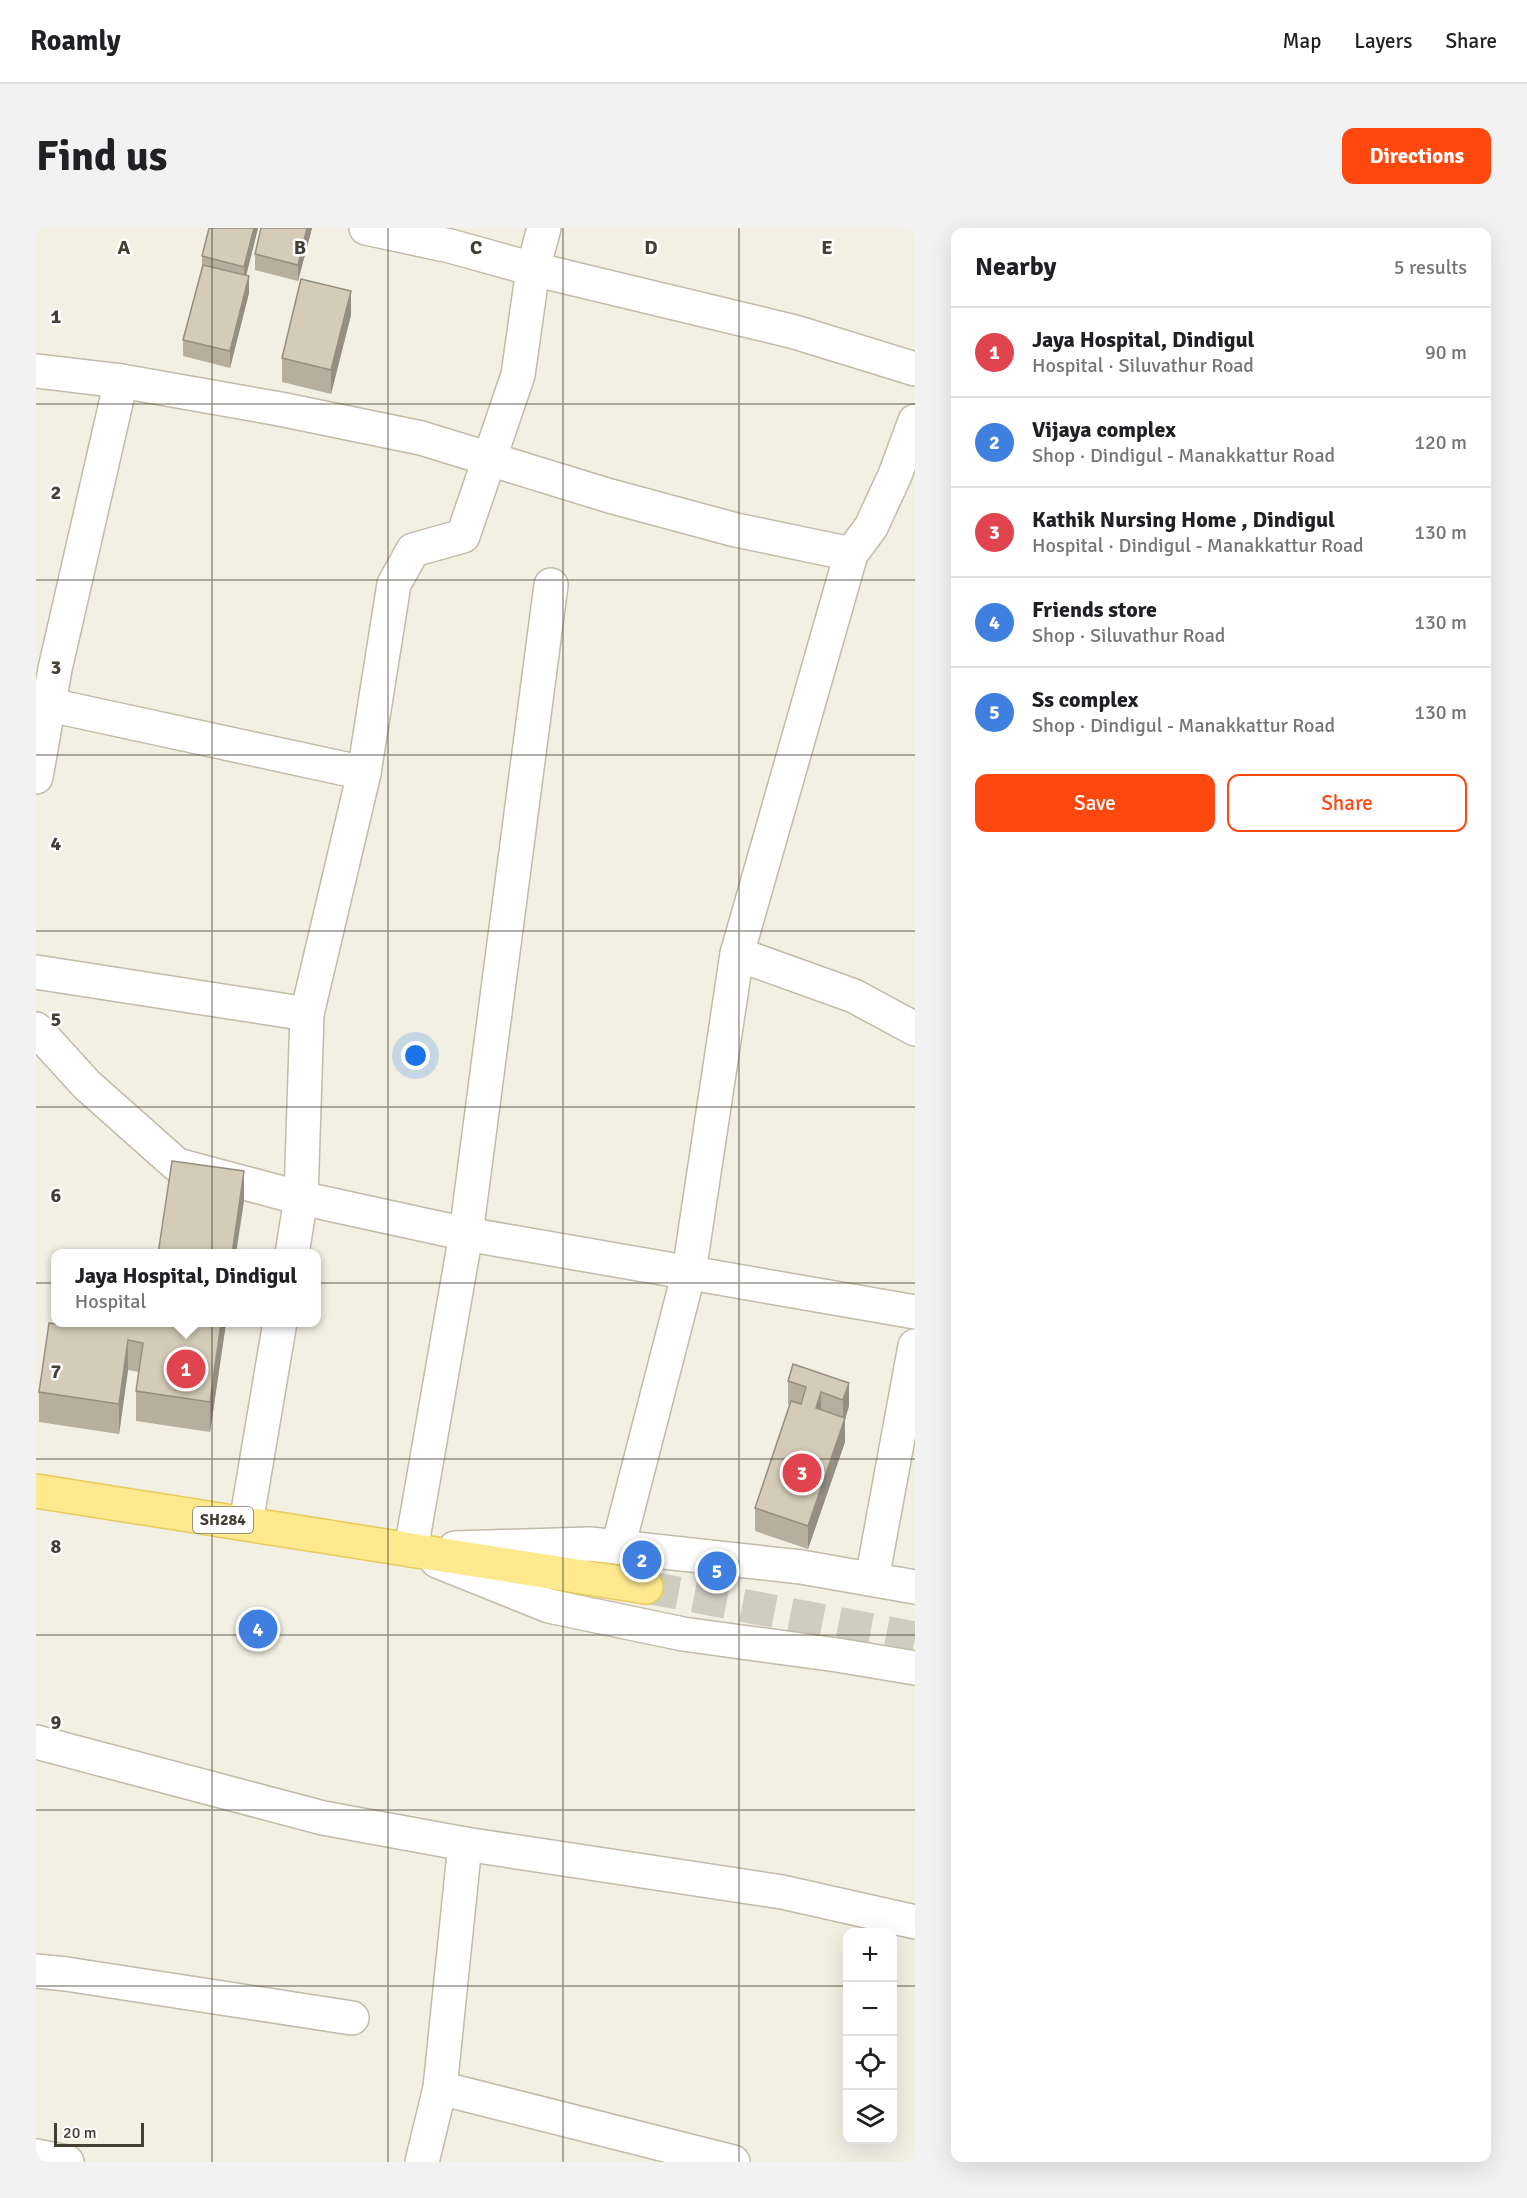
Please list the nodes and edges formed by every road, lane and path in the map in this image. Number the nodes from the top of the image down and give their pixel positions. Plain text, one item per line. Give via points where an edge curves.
1 (366, 228) edge
2 (544, 228) edge
3 (533, 269) junction
4 (915, 369) edge
5 (36, 371) edge
6 (121, 381) junction
7 (915, 421) edge
8 (490, 460) junction
9 (905, 480) edge
10 (851, 554) junction
11 (551, 585) dead end
12 (50, 705) junction
13 (364, 773) junction
14 (36, 777) edge
15 (737, 954) junction
16 (36, 972) edge
17 (307, 1014) junction
18 (36, 1029) edge
19 (915, 1029) edge
20 (301, 1198) junction
21 (466, 1234) junction
22 (292, 1249) edge
23 (689, 1272) junction
24 (915, 1312) edge
25 (279, 1327) edge
26 (915, 1346) edge
27 (36, 1491) edge
28 (246, 1523) junction
29 (618, 1547) junction
30 (411, 1550) junction
31 (872, 1579) junction
32 (646, 1587) tunnel mouth
33 (915, 1587) edge
34 (915, 1668) edge
35 (36, 1742) edge
36 (465, 1844) junction
37 (915, 1922) edge
38 (36, 1971) edge
39 (352, 2018) dead end
40 (440, 2088) junction
41 (36, 2156) edge
42 (67, 2162) edge
43 (422, 2162) edge
44 (732, 2162) edge

1 - 3 street
2 - 3 street
3 - 4 street via 795,332
3 - 8 street via 518,375
5 - 6 street
6 - 8 street via 421,438
6 - 12 street
7 - 9 street
8 - 10 street via 736,530
8 - 13 street via 463,536 413,550 394,584
9 - 10 street
10 - 15 street
11 - 21 street
12 - 13 street
12 - 14 street
13 - 17 street
15 - 19 street via 854,996
15 - 23 street
16 - 17 street
17 - 20 street
18 - 20 street via 87,1085 177,1165
20 - 21 street
20 - 22 street
21 - 23 street
21 - 30 street
23 - 24 street
23 - 29 street
25 - 28 street
26 - 31 street
27 - 28 main road, SH284
28 - 30 main road, SH284
29 - 30 street via 590,1544
29 - 31 street via 801,1567
30 - 32 main road, SH284
30 - 34 street via 549,1606 683,1634
31 - 33 street
35 - 36 street via 323,1818
36 - 37 street via 782,1892
36 - 40 street
38 - 39 street
40 - 43 street
40 - 44 street
41 - 42 street

